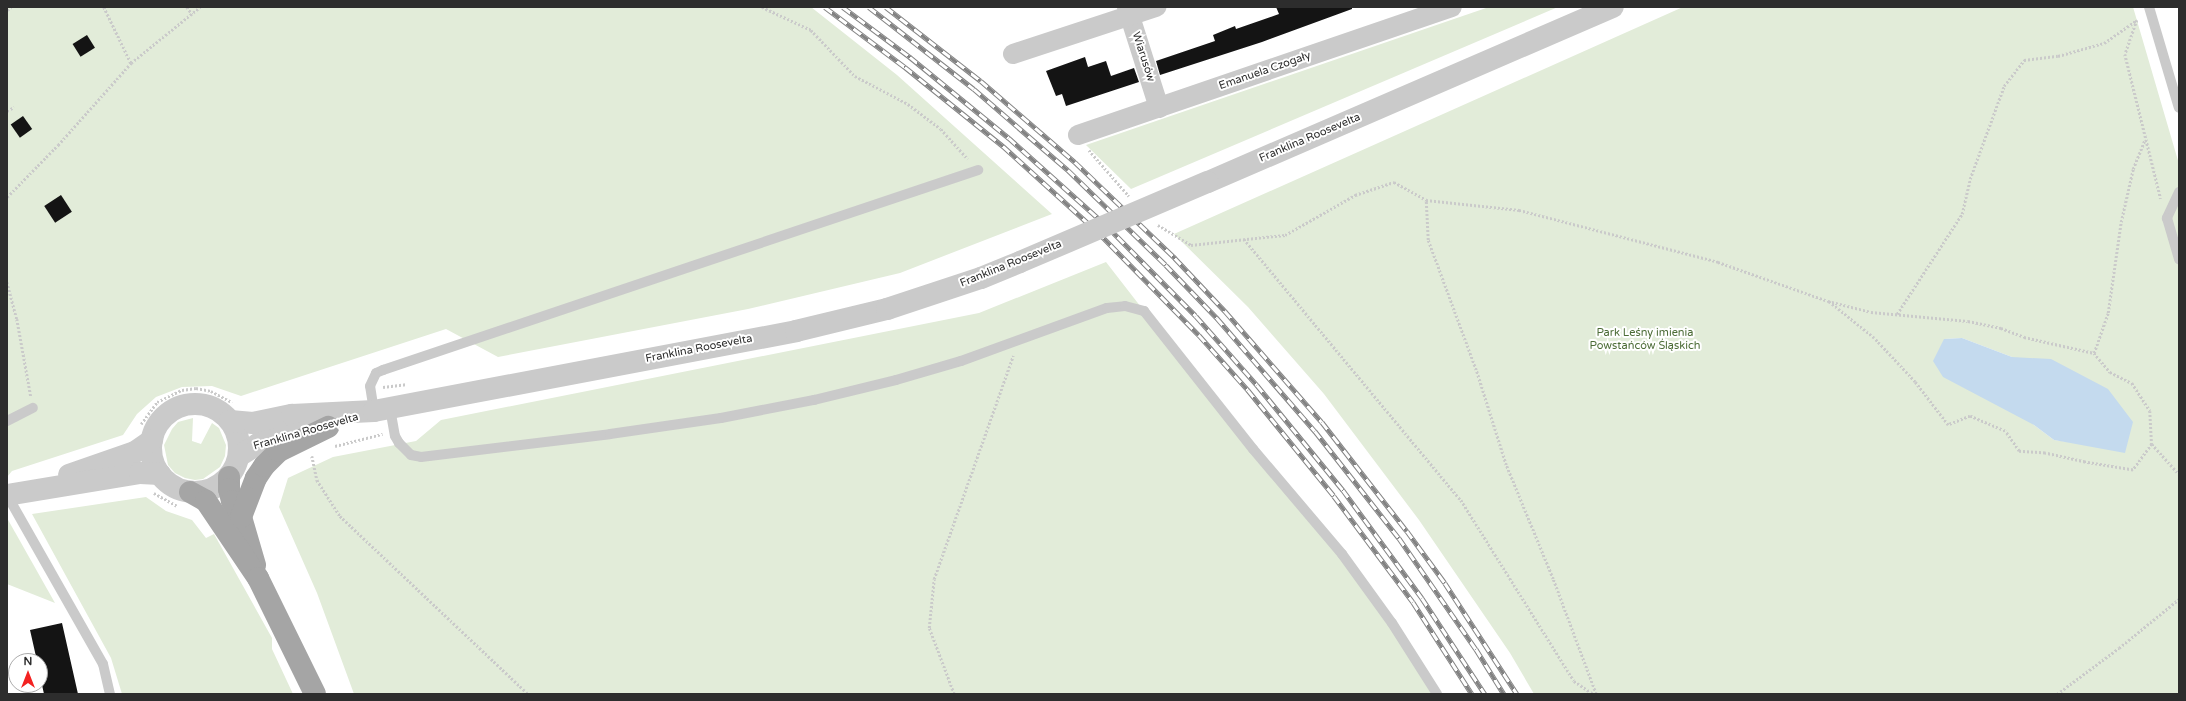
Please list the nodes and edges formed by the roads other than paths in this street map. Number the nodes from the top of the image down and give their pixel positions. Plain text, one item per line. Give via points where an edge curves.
1 (1156, 7) edge
2 (1452, 7) edge
3 (1613, 7) edge
4 (2149, 7) edge
5 (1128, 11) edge
6 (1013, 54) dead end
7 (1159, 108) junction
8 (2179, 108) edge
9 (1078, 135) dead end
10 (978, 170) road end
11 (2179, 192) edge
12 (2179, 259) edge
13 (33, 408) road end
14 (382, 410) junction
15 (231, 412) junction
16 (7, 421) edge
17 (328, 427) junction
18 (146, 434) junction
19 (239, 456) junction
20 (160, 474) junction
21 (229, 477) junction
22 (28, 490) junction
23 (190, 492) junction
24 (7, 495) edge
25 (241, 517) junction
26 (258, 578) junction
27 (110, 694) edge
28 (315, 694) edge
29 (1436, 694) edge

1 - 5 street
2 - 7 street, Emanuela Czogały
3 - 14 street, Franklina Roosevelta, bridge via 1020,262 981,278 887,309 796,331
4 - 8 lane
5 - 6 street
5 - 7 street, Wiarusów
7 - 9 street, Emanuela Czogały
10 - 14 lane via 383,370 376,373 371,380 370,390
11 - 12 lane via 2166,218
13 - 16 lane
14 - 15 street, Franklina Roosevelta via 292,416 253,423
14 - 17 street, Franklina Roosevelta
14 - 29 lane via 399,443 411,454 426,457 610,434 721,418 798,403 896,380 961,361 1107,308 1125,306 1144,311 1253,449 1346,560 1392,623
15 - 18 street via 222,413 213,408 190,404 175,408 155,429
15 - 19 street via 239,444
17 - 19 street, Franklina Roosevelta via 258,444
17 - 25 main road via 279,451 264,466 254,483
18 - 20 street via 154,464
18 - 22 street via 135,452
19 - 21 street
20 - 22 street via 140,473
20 - 23 street via 175,487
21 - 23 street via 209,490
21 - 25 main road via 232,501
22 - 24 street
23 - 26 main road via 206,501
24 - 27 lane via 103,664
25 - 26 main road
26 - 28 main road

